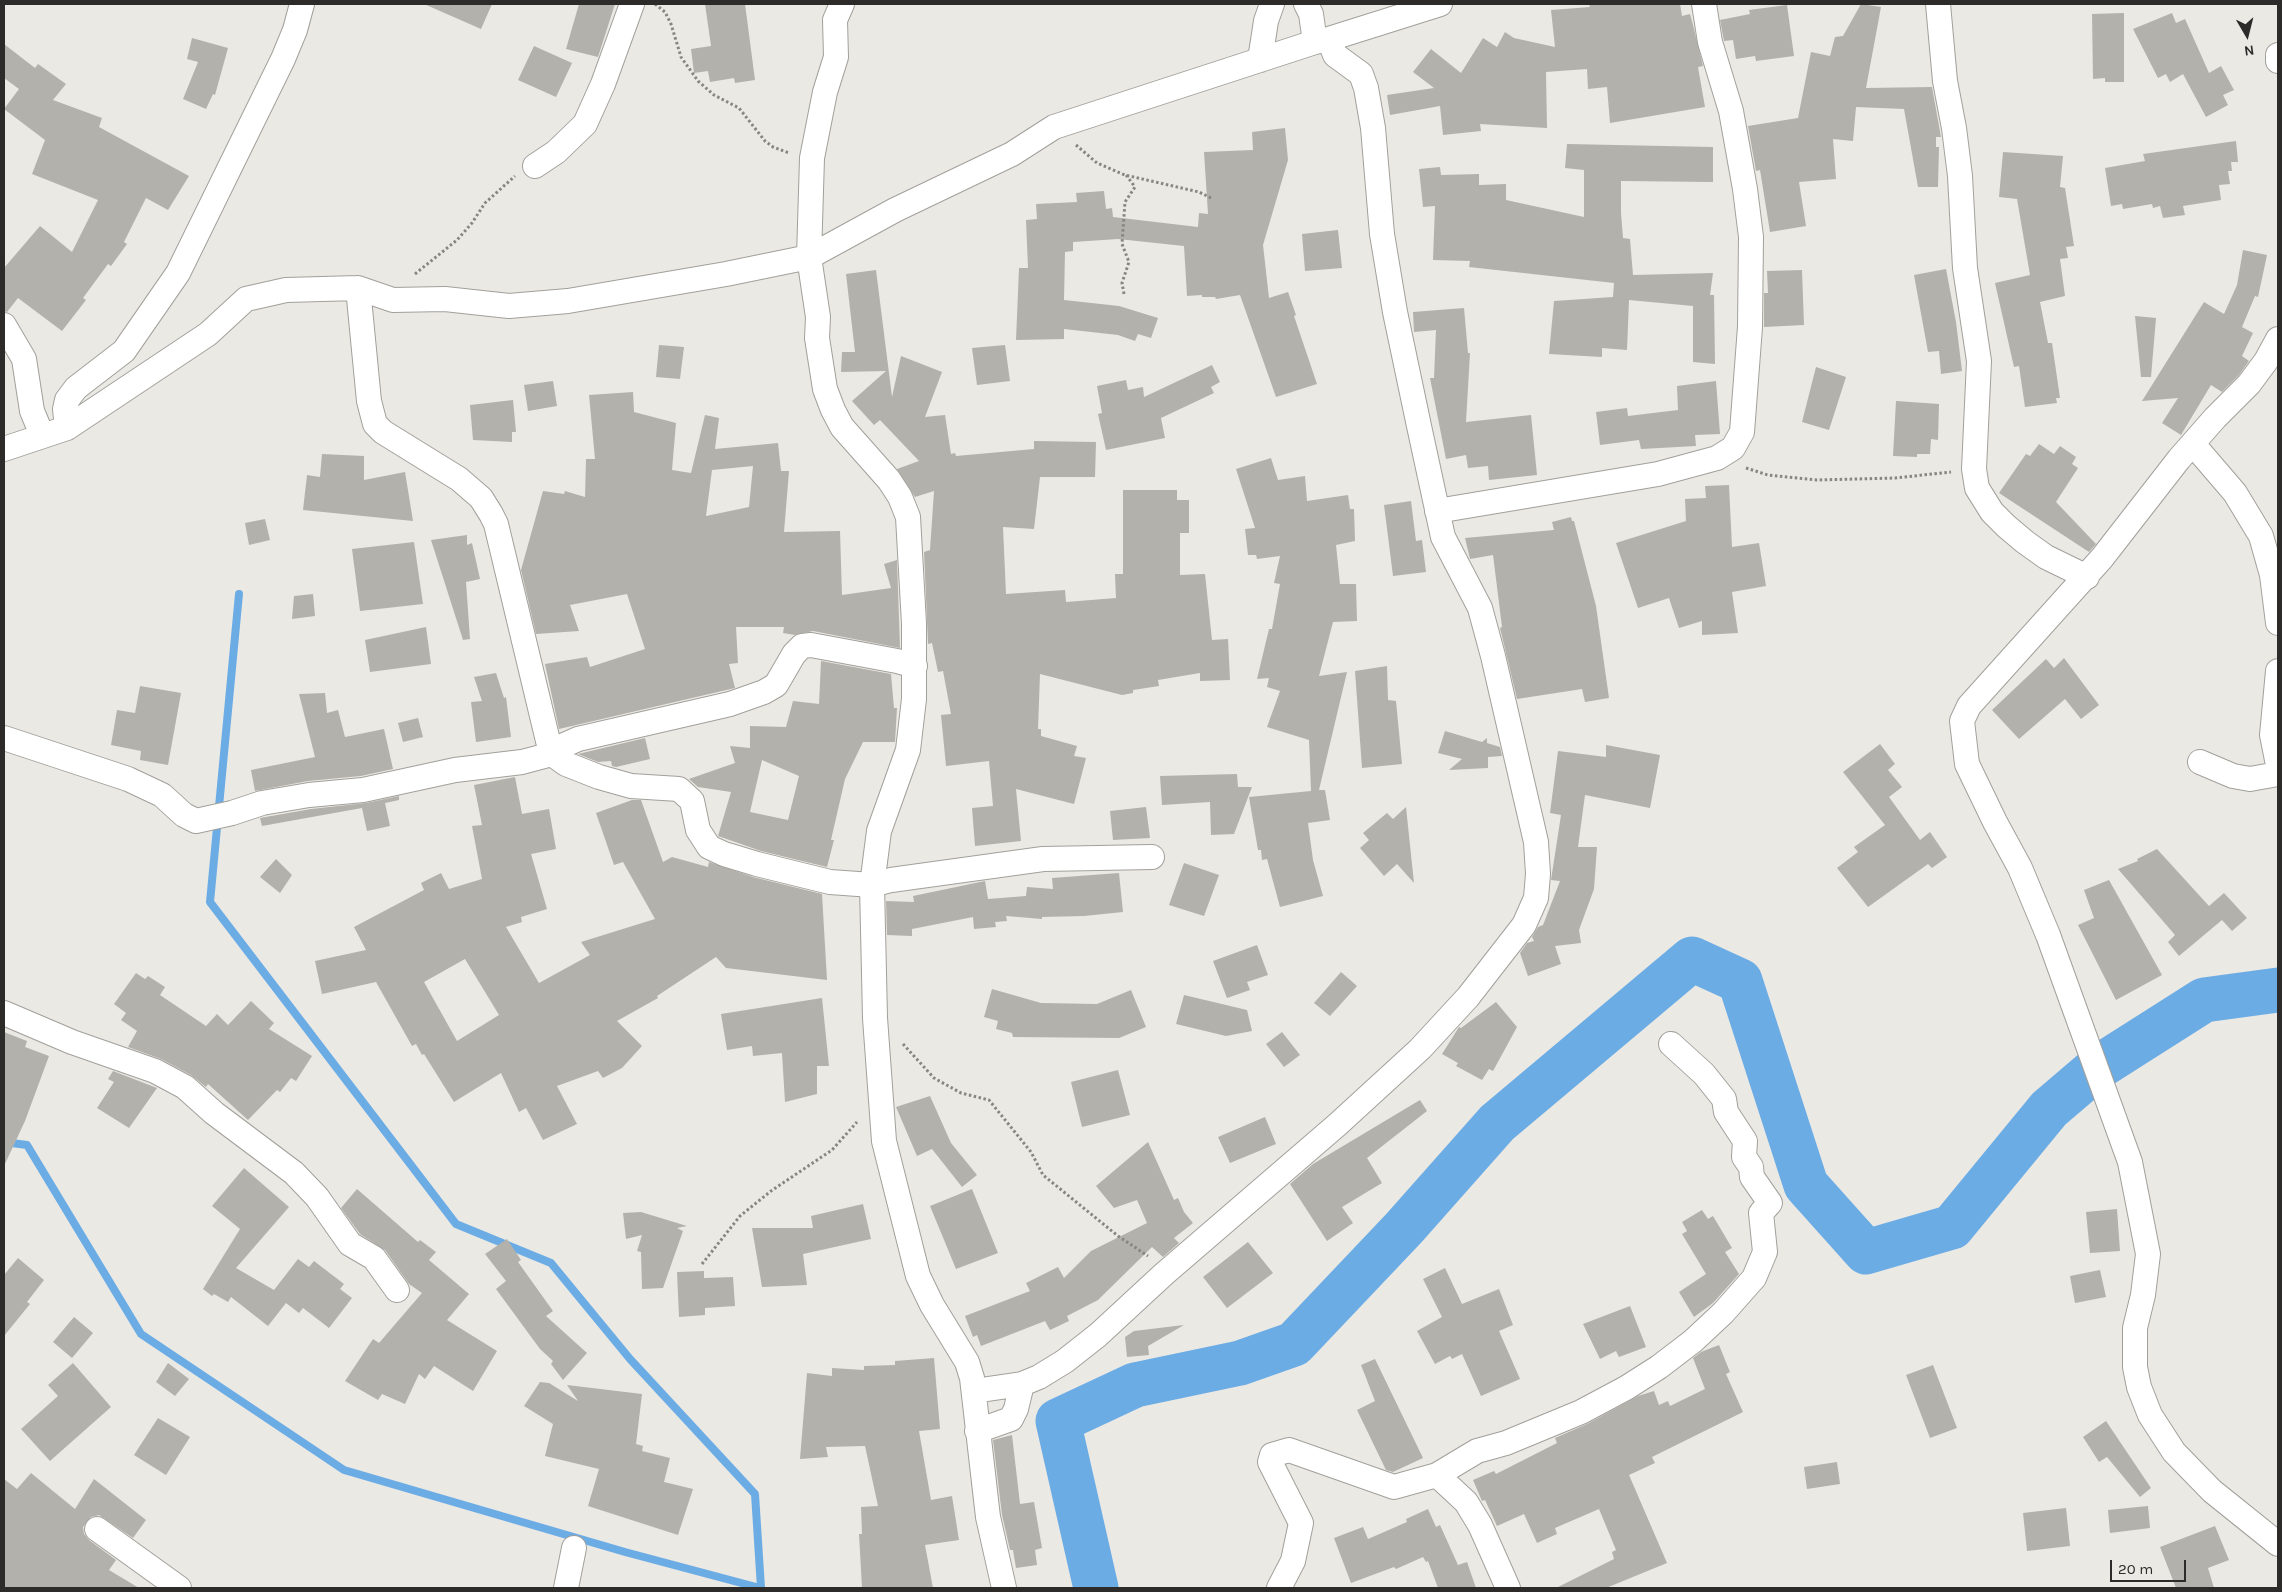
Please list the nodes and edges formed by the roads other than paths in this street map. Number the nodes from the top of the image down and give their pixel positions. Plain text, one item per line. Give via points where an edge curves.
1 (302, 4) edge
2 (632, 4) edge
3 (842, 4) edge
4 (1272, 4) edge
5 (1306, 4) edge
6 (1440, 4) edge
7 (1704, 4) edge
8 (1938, 4) edge
9 (1322, 41) junction
10 (2278, 55) edge
11 (1260, 60) junction
12 (2278, 61) edge
13 (536, 166) road end
14 (809, 257) junction
15 (358, 288) junction
16 (4, 325) edge
17 (2278, 339) edge
18 (67, 428) junction
19 (42, 436) junction
20 (2194, 444) junction
21 (4, 449) edge
22 (1436, 511) junction
23 (2087, 577) junction
24 (2278, 623) edge
25 (915, 666) junction
26 (2278, 671) edge
27 (4, 738) edge
28 (552, 754) junction
29 (2200, 762) dead end
30 (2278, 765) edge
31 (2278, 774) edge
32 (1152, 856) dead end
33 (872, 885) junction
34 (4, 1013) edge
35 (1671, 1044) dead end
36 (397, 1290) dead end
37 (1022, 1384) junction
38 (974, 1391) junction
39 (978, 1431) junction
40 (1437, 1475) junction
41 (97, 1529) dead end
42 (2278, 1544) edge
43 (574, 1548) dead end
44 (179, 1588) edge
45 (566, 1588) edge
46 (1004, 1588) edge
47 (1279, 1588) edge
48 (1508, 1588) edge

1 - 18 street via 282,59 178,273 124,351 76,388 67,400
2 - 13 street via 585,124
3 - 14 street via 835,20 836,57 825,92 812,158
4 - 11 street
5 - 9 street
6 - 9 street
7 - 22 street via 1710,42 1732,111 1751,237 1750,327 1742,432 1733,448 1718,458 1630,479
8 - 23 street via 1945,81 1960,176 1965,268 1978,360 1976,488 2006,526 2046,557
9 - 11 street
9 - 22 street via 1362,74 1366,88 1373,128 1382,234
10 - 12 street
11 - 14 street via 1054,127 1012,154 895,210
14 - 15 street via 568,301 510,306 445,299 393,300
14 - 25 street via 818,318 817,338 833,410 842,427 889,480 908,517
15 - 18 street via 286,290 246,299 208,334
15 - 28 street via 369,401 375,424 460,479 481,498 496,524
16 - 19 street via 24,359 32,411
17 - 20 street via 2249,384
18 - 19 street
19 - 21 street
20 - 23 street
20 - 24 street via 2235,493 2261,536 2272,575
22 - 37 street via 1444,537 1480,608 1536,842 1536,898 1524,925 1468,997 1420,1049 1337,1125 1083,1347 1052,1370
23 - 42 street via 1969,706 1962,721 1967,764 2020,868 2048,935 2130,1162 2148,1254 2135,1328 2135,1367 2150,1416 2174,1452 2194,1474
25 - 28 street via 811,645 802,646 776,685 764,692 702,711 578,739
25 - 33 street via 908,750 879,831
26 - 30 street via 2272,735
27 - 28 street via 128,779 162,795 184,815 196,821 262,803 363,790
28 - 33 street via 566,764 598,777 631,786 680,789 692,801 701,836 709,847 724,854 830,882
29 - 31 street via 2233,776 2250,778
32 - 33 street via 1028,860
33 - 38 street via 875,1018 884,1141 918,1276 966,1362
34 - 36 street via 72,1042 155,1071 185,1087 294,1173 317,1197 350,1244 374,1258
35 - 40 street via 1704,1074 1724,1098 1726,1112 1745,1141 1744,1157 1751,1167 1752,1177 1770,1203 1761,1214 1764,1252 1754,1278 1693,1341 1626,1388 1573,1415 1478,1451
37 - 38 street
37 - 39 street via 1011,1420
38 - 39 street
39 - 46 street via 988,1517
40 - 47 street via 1394,1487 1289,1450 1272,1455 1270,1462 1300,1523 1293,1561
40 - 48 street via 1466,1502
41 - 44 street
43 - 45 street

